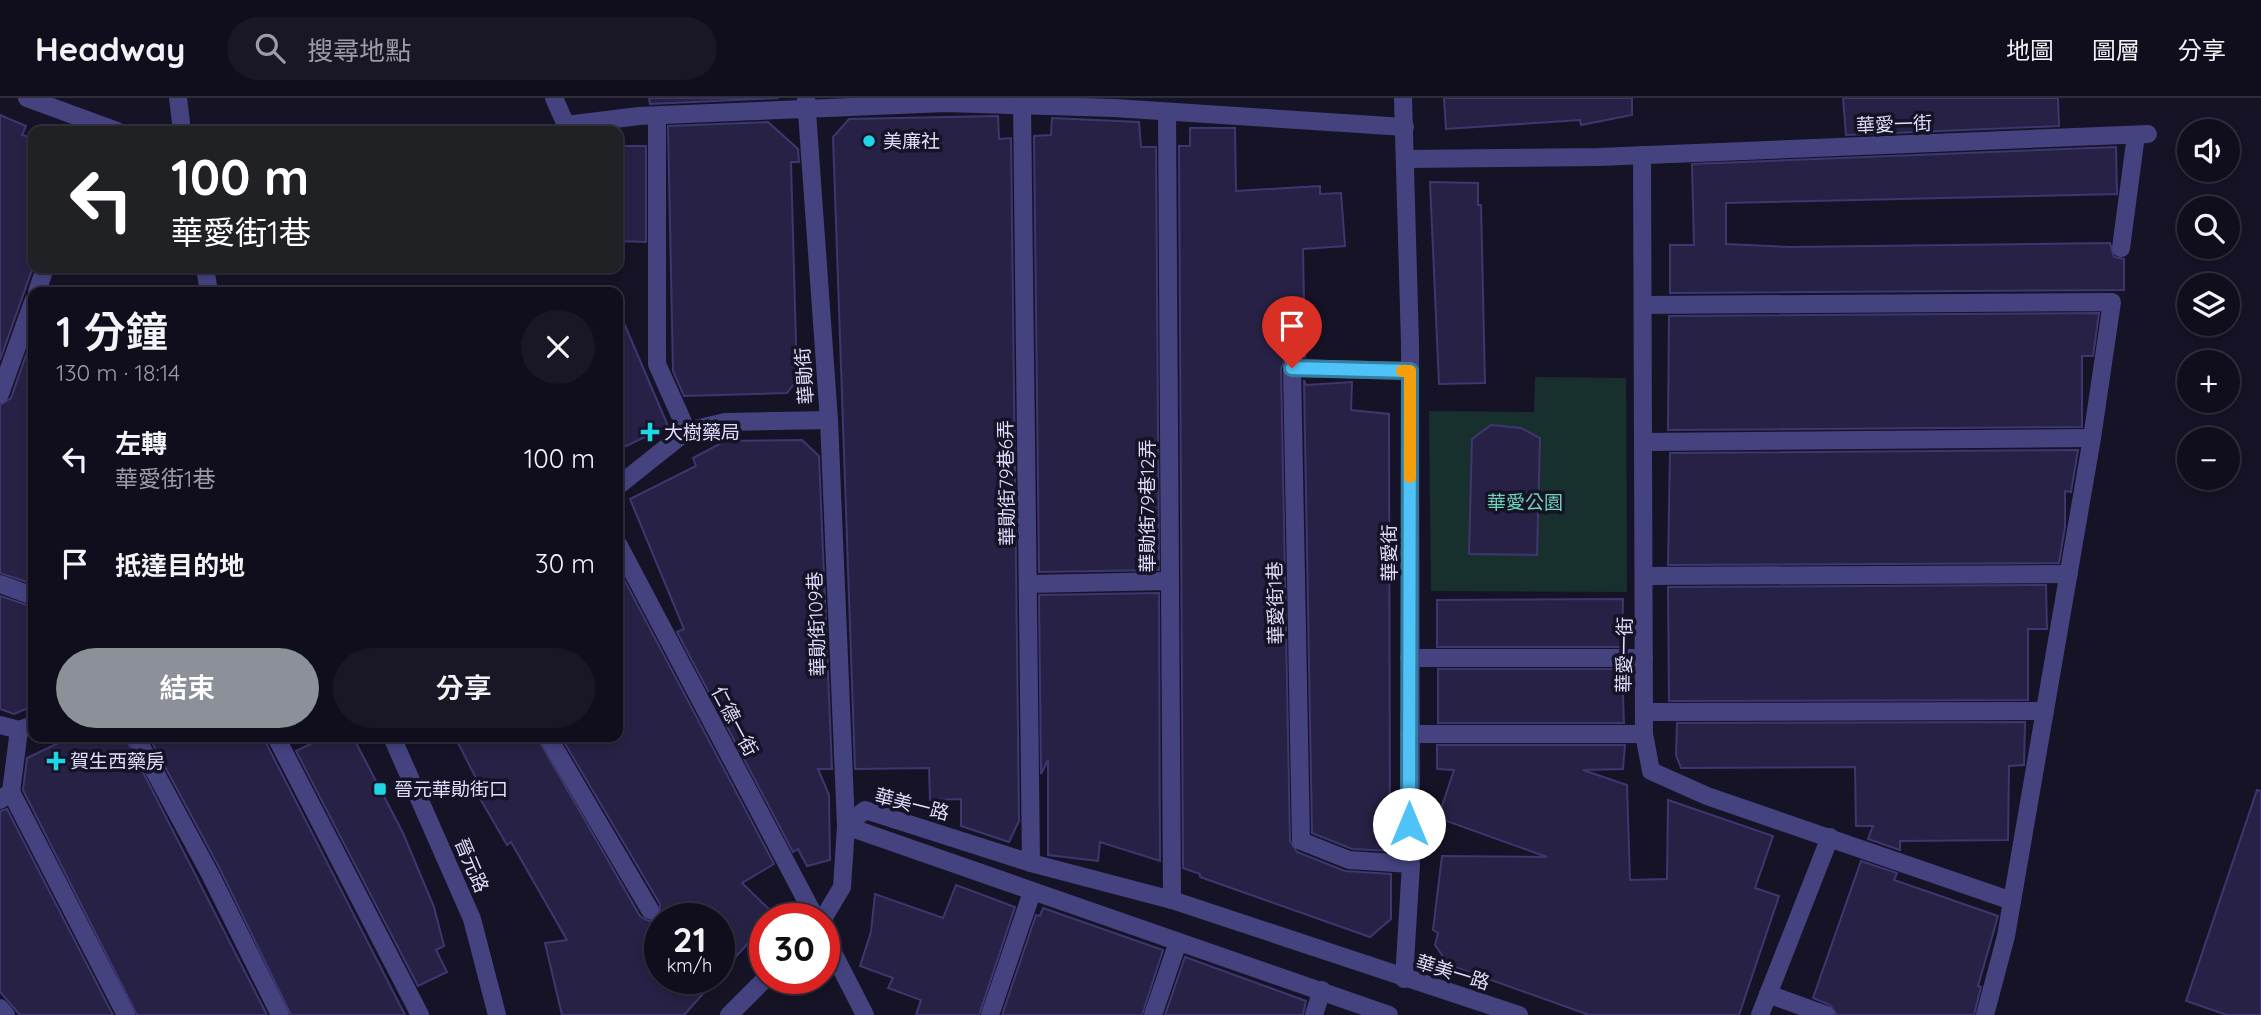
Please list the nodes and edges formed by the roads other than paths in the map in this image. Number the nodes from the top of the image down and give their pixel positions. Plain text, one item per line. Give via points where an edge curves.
1 (27, 98) edge
2 (178, 98) edge
3 (554, 98) edge
4 (1403, 98) edge
5 (945, 100) edge
6 (806, 103) edge
7 (1022, 103) junction
8 (1114, 103) edge
9 (645, 110) edge
10 (1167, 113) junction
11 (88, 126) edge
12 (181, 126) edge
13 (1405, 127) junction
14 (1642, 155) junction
15 (1407, 159) junction
16 (2121, 247) dead end
17 (1643, 305) junction
18 (28, 316) edge
19 (1410, 371) junction
20 (0, 394) edge
21 (829, 420) junction
22 (687, 431) junction
23 (2092, 438) junction
24 (1645, 442) junction
25 (623, 482) edge
26 (623, 553) edge
27 (2069, 575) junction
28 (1646, 576) junction
29 (1169, 581) junction
30 (0, 584) edge
31 (1028, 584) junction
32 (28, 594) edge
33 (1409, 658) junction
34 (1644, 659) junction
35 (2045, 711) junction
36 (1644, 712) junction
37 (0, 725) edge
38 (26, 727) edge
39 (1409, 734) junction
40 (1644, 734) junction
41 (139, 742) edge
42 (279, 742) edge
43 (394, 742) edge
44 (551, 742) edge
45 (5, 796) edge
46 (846, 827) junction
47 (1830, 837) junction
48 (1031, 863) junction
49 (1411, 864) junction
50 (1032, 892) junction
51 (1172, 900) junction
52 (2012, 901) junction
53 (646, 903) edge
54 (808, 903) edge
55 (832, 903) edge
56 (1178, 942) junction
57 (840, 966) edge
58 (1405, 979) junction
59 (1322, 990) junction
60 (1768, 993) junction
61 (750, 994) edge
62 (0, 1008) edge
63 (5, 1015) edge
64 (126, 1015) edge
65 (280, 1015) edge
66 (421, 1015) edge
67 (497, 1015) edge
68 (729, 1015) edge
69 (865, 1015) edge
70 (990, 1015) edge
71 (1153, 1015) edge
72 (1314, 1015) edge
73 (1389, 1015) edge
74 (1519, 1015) edge
75 (1760, 1015) edge
76 (1826, 1015) edge
77 (1986, 1015) edge

1 - 11 street
2 - 12 street
3 - 9 street via 566,125
4 - 13 street, 華愛街
5 - 6 street
5 - 7 street
6 - 9 street
6 - 21 street, 華勛街
7 - 8 street
7 - 31 street, 華勛街79巷6弄
8 - 10 street
9 - 22 street via 657,364
10 - 13 street
10 - 29 street, 華勛街79巷12弄
13 - 15 street, 華愛街
14 - 15 street, 華愛一街
14 - 16 street, 華愛一街 via 2142,135
14 - 17 street, 華愛一街
15 - 19 street, 華愛街
17 - 23 street via 2112,302
17 - 24 street, 華愛一街
18 - 20 street
19 - 33 street, 華愛街
19 - 49 street, 華愛街1巷 via 1292,368 1301,841 1349,860
21 - 22 street, 華勛街 via 725,422
21 - 46 street, 華勛街109巷
22 - 25 street, 華勛街
23 - 24 street
23 - 27 street
24 - 28 street, 華愛一街
26 - 54 street, 仁德一街
27 - 28 street
27 - 35 street
28 - 34 street, 華愛一街
29 - 31 street
29 - 51 street, 華勛街79巷12弄
30 - 32 street
31 - 48 street, 華勛街79巷6弄
33 - 34 street
33 - 39 street, 華愛街
34 - 36 street, 華愛一街
35 - 36 street
35 - 52 street
36 - 40 street, 華愛一街
37 - 38 street
38 - 45 street
39 - 40 street
39 - 49 street, 華愛街
40 - 47 street, 華愛一街 via 1651,771 1707,796
41 - 65 street
42 - 66 street
43 - 67 street, 晉元路 via 472,919
44 - 53 street
45 - 64 street
46 - 48 street, 華美一路 via 865,810
46 - 50 street, 華美一路
46 - 55 street via 842,887
47 - 52 street, 華愛一街
47 - 60 street
48 - 51 street, 華美一路
49 - 58 street, 華愛街
50 - 56 street, 華美一路
50 - 70 street
51 - 58 street, 華美一路
52 - 77 street
56 - 59 street, 華美一路
56 - 71 street
57 - 69 street
58 - 74 street, 華美一路
59 - 72 street
59 - 73 street, 華美一路
60 - 75 street
60 - 76 street
61 - 68 street
62 - 63 street

